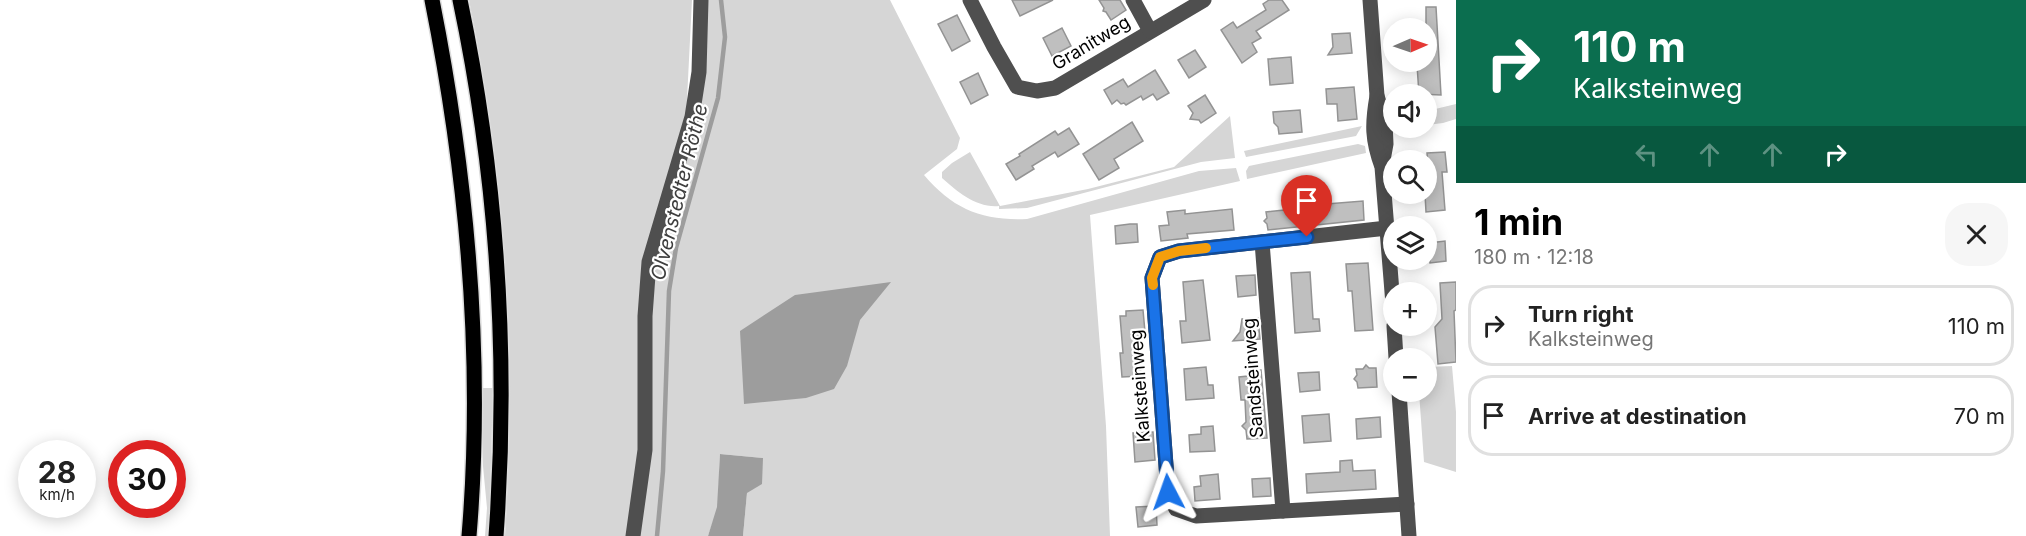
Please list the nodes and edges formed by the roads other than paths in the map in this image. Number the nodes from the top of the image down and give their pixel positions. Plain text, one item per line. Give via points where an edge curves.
1 (432, 0) edge
2 (460, 0) edge
3 (701, 0) edge
4 (970, 0) edge
5 (1133, 0) edge
6 (1204, 0) edge
7 (1370, 0) edge
8 (1150, 31) junction
9 (1386, 216) edge
10 (1383, 228) edge
11 (1262, 242) junction
12 (1400, 402) edge
13 (1407, 504) junction
14 (1283, 511) junction
15 (469, 536) edge
16 (496, 536) edge
17 (633, 536) edge
18 (1409, 536) edge

1 - 15 main road via 464,198 472,304
2 - 16 main road via 476,84 498,271 501,448
3 - 17 street via 699,72 692,117 650,262 645,316 645,450
4 - 8 street, Granitweg via 1017,87 1037,91 1055,88
5 - 8 street
6 - 8 street, Granitweg
7 - 9 street via 1377,96 1372,122 1374,146 1382,167
10 - 11 street, Kalksteinweg
11 - 14 street, Sandsteinweg
11 - 14 street, Kalksteinweg via 1179,251 1160,257 1152,278 1168,492 1176,509 1196,516
12 - 13 street
13 - 14 street, Kalksteinweg
13 - 18 street

